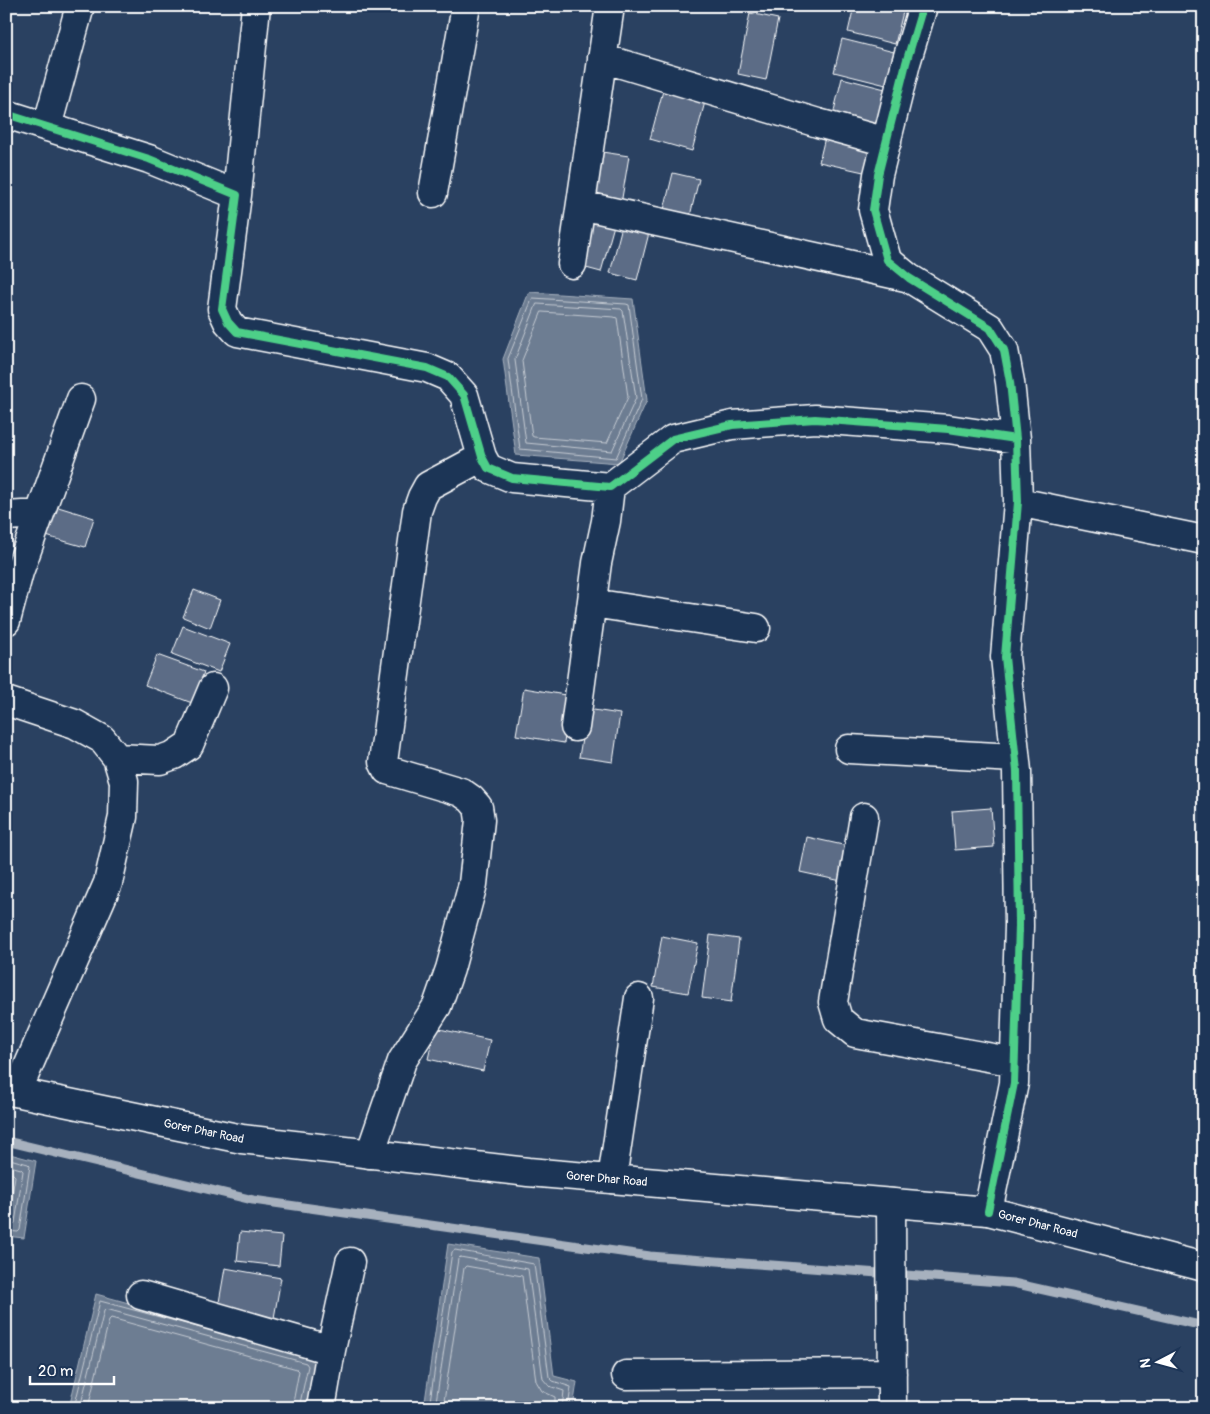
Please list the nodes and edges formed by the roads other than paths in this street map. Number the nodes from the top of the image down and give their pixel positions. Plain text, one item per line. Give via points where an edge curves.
1 (80, 6) edge
2 (256, 6) edge
3 (466, 6) edge
4 (610, 6) edge
5 (924, 6) edge
6 (602, 58) junction
7 (6, 114) edge
8 (47, 127) junction
9 (886, 142) junction
10 (433, 193) dead end
11 (237, 195) junction
12 (581, 205) junction
13 (572, 264) dead end
14 (909, 278) junction
15 (81, 399) dead end
16 (1016, 439) junction
17 (482, 457) junction
18 (610, 487) junction
19 (1018, 502) junction
20 (39, 514) junction
21 (6, 516) edge
22 (1204, 540) edge
23 (592, 603) junction
24 (6, 620) edge
25 (756, 628) dead end
26 (213, 688) dead end
27 (6, 701) edge
28 (575, 728) dead end
29 (849, 749) dead end
30 (117, 758) junction
31 (1016, 758) junction
32 (864, 817) dead end
33 (639, 998) dead end
34 (1015, 1062) junction
35 (12, 1091) edge
36 (370, 1154) junction
37 (612, 1179) junction
38 (891, 1203) junction
39 (988, 1211) junction
40 (350, 1262) dead end
41 (1204, 1267) edge
42 (141, 1296) dead end
43 (331, 1350) junction
44 (892, 1373) junction
45 (626, 1375) dead end
46 (321, 1408) edge
47 (892, 1408) edge

1 - 8 street
2 - 11 street
3 - 10 street
4 - 6 street
5 - 9 street
6 - 9 street
6 - 12 street
7 - 8 street
8 - 11 street via 149,159
9 - 14 street via 873,210 887,260
11 - 17 street via 222,310 237,332 427,368 448,377 464,395
12 - 13 street
12 - 14 street
14 - 16 street via 990,328 1004,350
15 - 20 street
16 - 18 street via 948,429 815,419 732,426 673,439
16 - 19 street
17 - 18 street via 488,468 512,478
17 - 36 street via 428,486 417,512 383,762 387,770 460,792 478,807 480,820 473,884 438,1006 402,1061
18 - 23 street
19 - 22 street
19 - 31 street via 1005,658
20 - 21 street
20 - 24 street
23 - 25 street
23 - 28 street
26 - 30 street via 189,745 160,760
27 - 30 street via 75,724 102,739
29 - 31 street
30 - 35 street via 124,781 123,817 108,884
31 - 34 street via 1019,926
32 - 34 street via 833,1002 838,1019 855,1033
33 - 37 street
34 - 39 street via 1014,1083
35 - 36 street, Gorer Dhar Road via 242,1139
36 - 37 street, Gorer Dhar Road
37 - 38 street, Gorer Dhar Road
38 - 39 street, Gorer Dhar Road
38 - 44 street
39 - 41 street, Gorer Dhar Road
40 - 43 street
42 - 43 street
43 - 46 street
44 - 45 street
44 - 47 street

